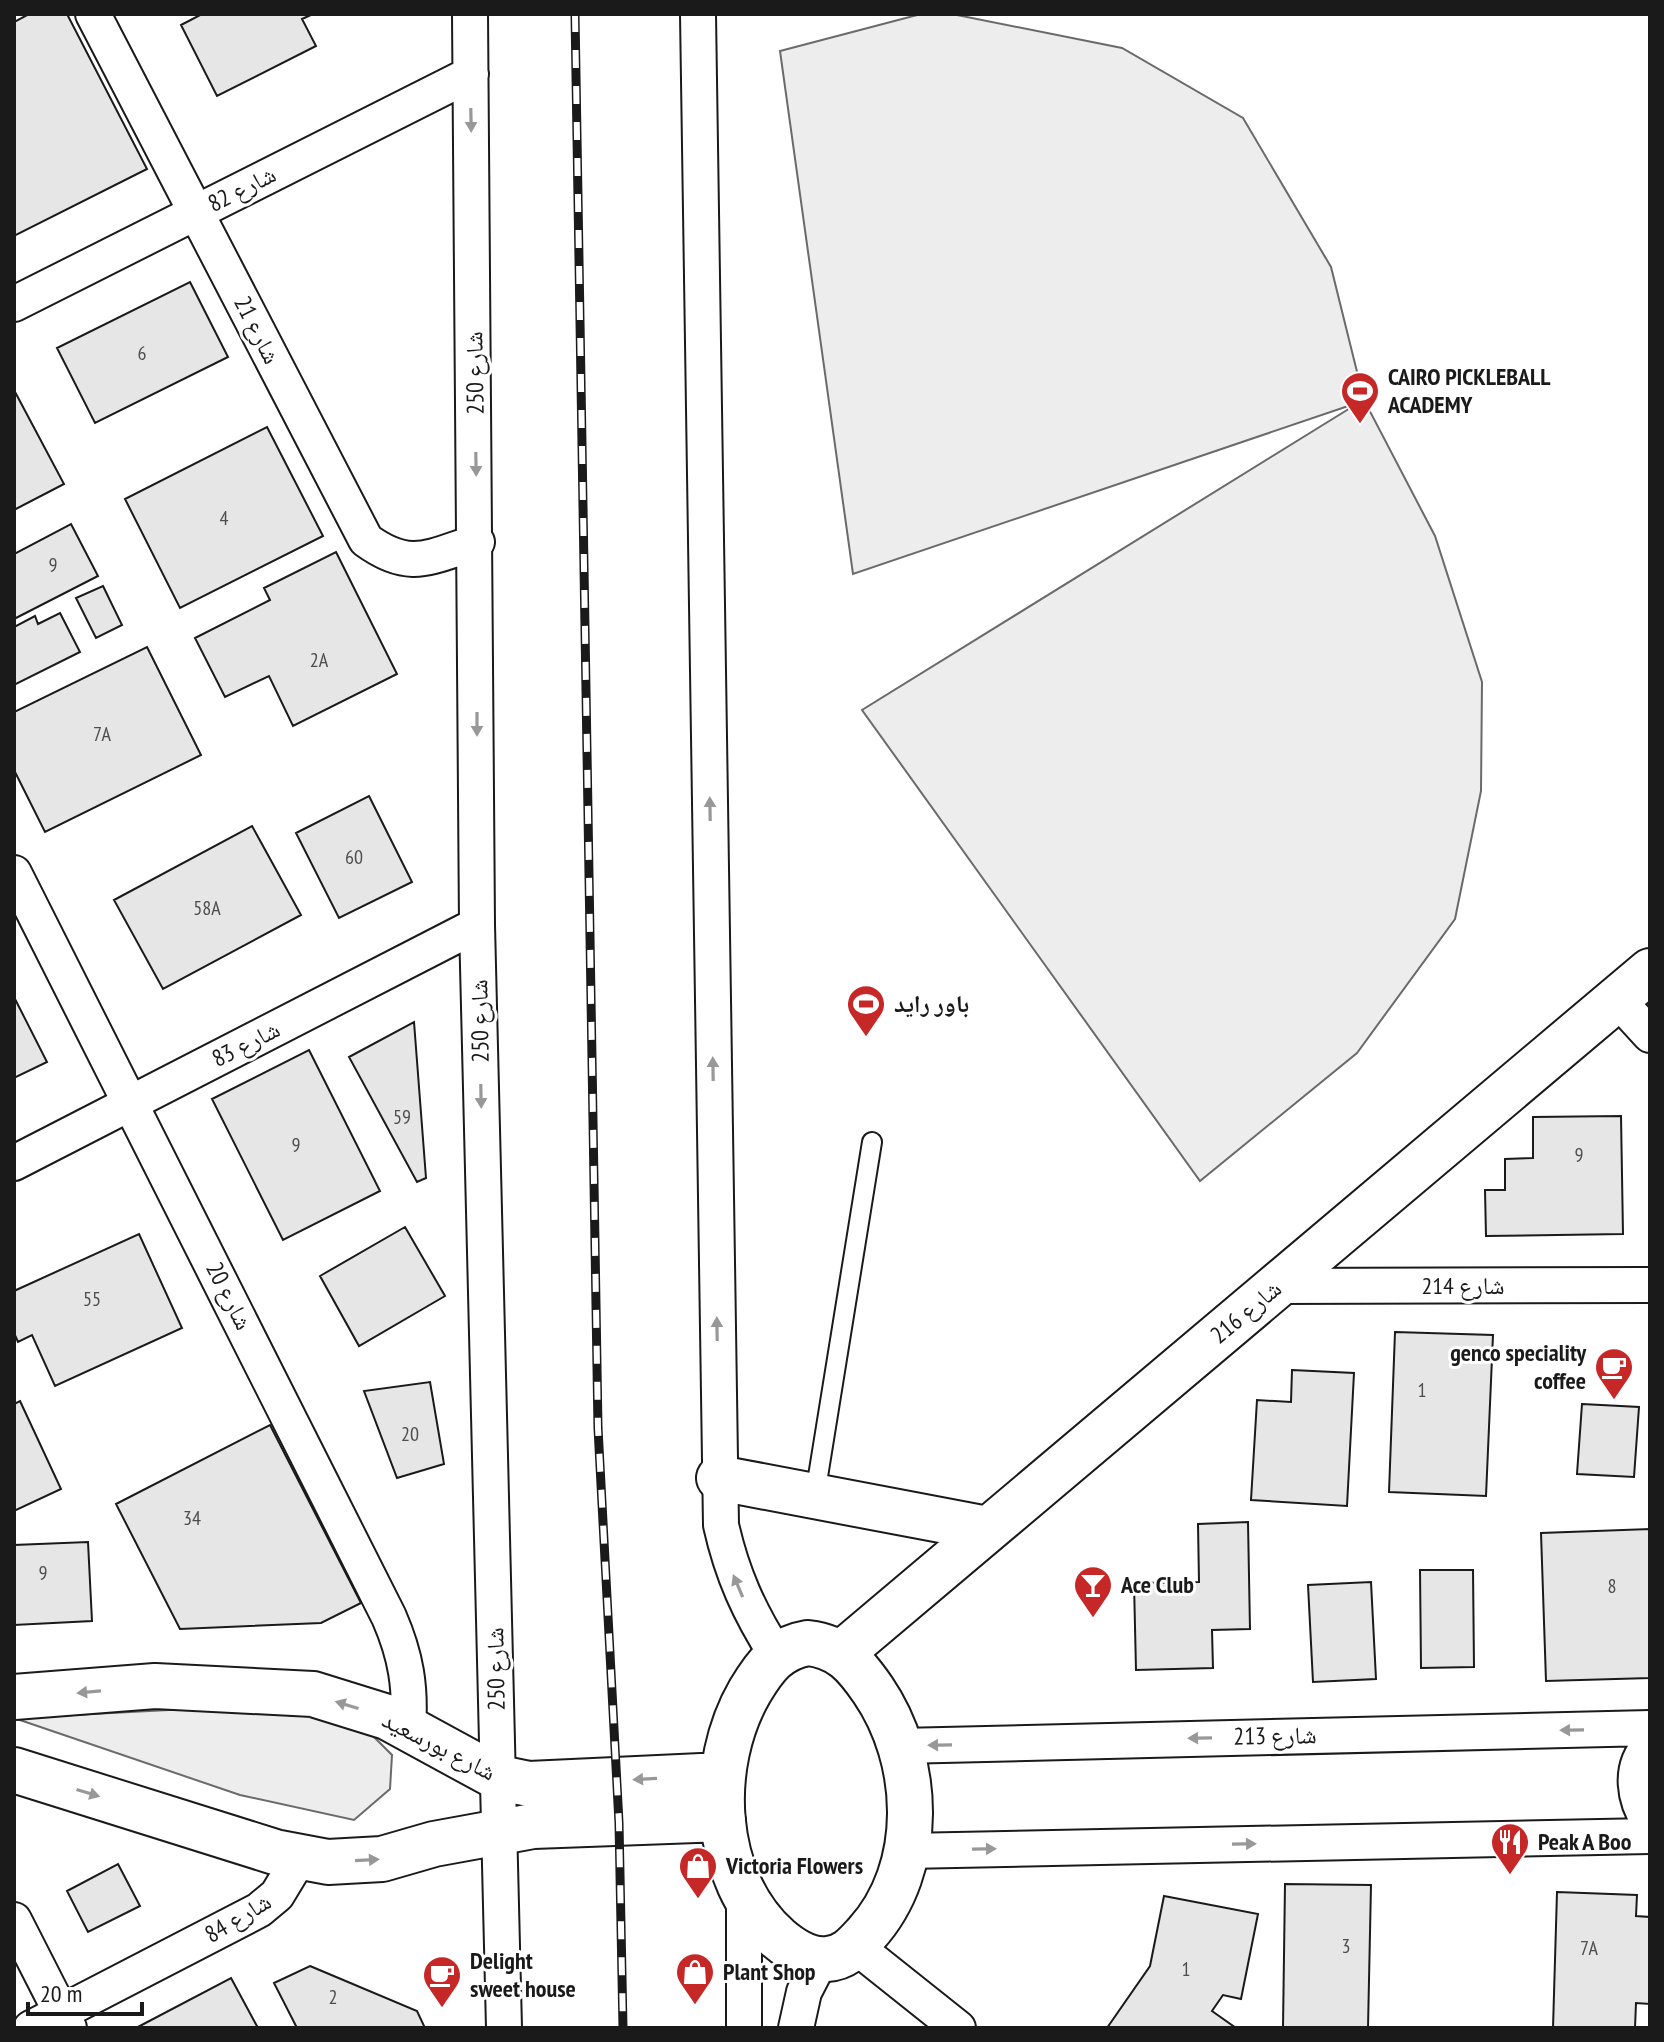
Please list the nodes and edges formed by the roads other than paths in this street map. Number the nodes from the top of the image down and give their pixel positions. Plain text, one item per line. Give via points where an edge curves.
1 (93, 14) edge
2 (470, 14) edge
3 (698, 14) edge
4 (471, 74) junction
5 (196, 212) junction
6 (14, 304) edge
7 (477, 542) junction
8 (14, 873) edge
9 (477, 925) junction
10 (1650, 971) edge
11 (1617, 999) junction
12 (1650, 1035) edge
13 (132, 1103) junction
14 (872, 1142) dead end
15 (14, 1163) edge
16 (1650, 1285) edge
17 (1276, 1286) junction
18 (719, 1478) junction
19 (815, 1495) junction
20 (988, 1529) junction
21 (843, 1652) junction
22 (776, 1654) junction
23 (14, 1697) edge
24 (1650, 1728) edge
25 (408, 1729) junction
26 (1650, 1745) edge
27 (900, 1746) junction
28 (14, 1770) edge
29 (723, 1775) junction
30 (499, 1778) junction
31 (723, 1819) junction
32 (1650, 1824) edge
33 (500, 1831) junction
34 (1650, 1836) edge
35 (906, 1851) junction
36 (300, 1857) junction
37 (744, 1893) junction
38 (14, 1920) edge
39 (838, 1953) junction
40 (65, 2020) edge
41 (31, 2028) edge
42 (504, 2028) edge
43 (744, 2028) edge
44 (796, 2028) edge
45 (958, 2028) edge

1 - 5 street, شارع 21
2 - 4 street, شارع 250
18 -> 3 street
4 - 5 street, شارع 82
4 -> 7 street, شارع 250
5 - 6 street, شارع 82
5 - 7 street, شارع 21 via 366,540 389,557 417,560
7 -> 9 street, شارع 250
8 - 13 street, شارع 20
9 - 13 street, شارع 83
9 -> 30 street, شارع 250
10 - 11 main road, شارع 216
11 - 12 street
11 - 17 main road, شارع 216
13 - 15 street, شارع 83
13 - 25 street, شارع 20 via 394,1629 411,1690
14 - 19 lane
16 - 17 street, شارع 214
17 - 20 main road, شارع 216
18 - 19 main road
22 -> 18 street via 750,1614 732,1571 721,1525
19 - 20 main road
20 - 21 main road, شارع 216
21 - 22 main road via 808,1643
21 - 27 main road via 876,1695
22 - 29 main road via 741,1707
25 -> 23 main road, شارع بورسعيد via 387,1717 313,1694 155,1686
24 -> 27 street, شارع 213
25 - 30 main road, شارع بورسعيد
26 - 32 street via 1637,1768 1635,1788
27 - 35 main road via 910,1798
28 -> 36 main road
29 -> 30 main road, شارع بورسعيد via 529,1784
29 - 31 main road
30 - 33 street, شارع 250
31 - 33 main road
31 - 37 main road
36 -> 33 main road via 328,1862 382,1859
33 - 42 street, شارع 250
35 -> 34 street
35 - 39 main road via 888,1902
36 - 40 street, شارع 84 via 277,1895 259,1910
37 - 39 main road via 754,1912 784,1943
37 - 43 street
38 - 40 street
39 - 44 street via 804,1992
39 - 45 street
40 - 41 street, شارع 84

